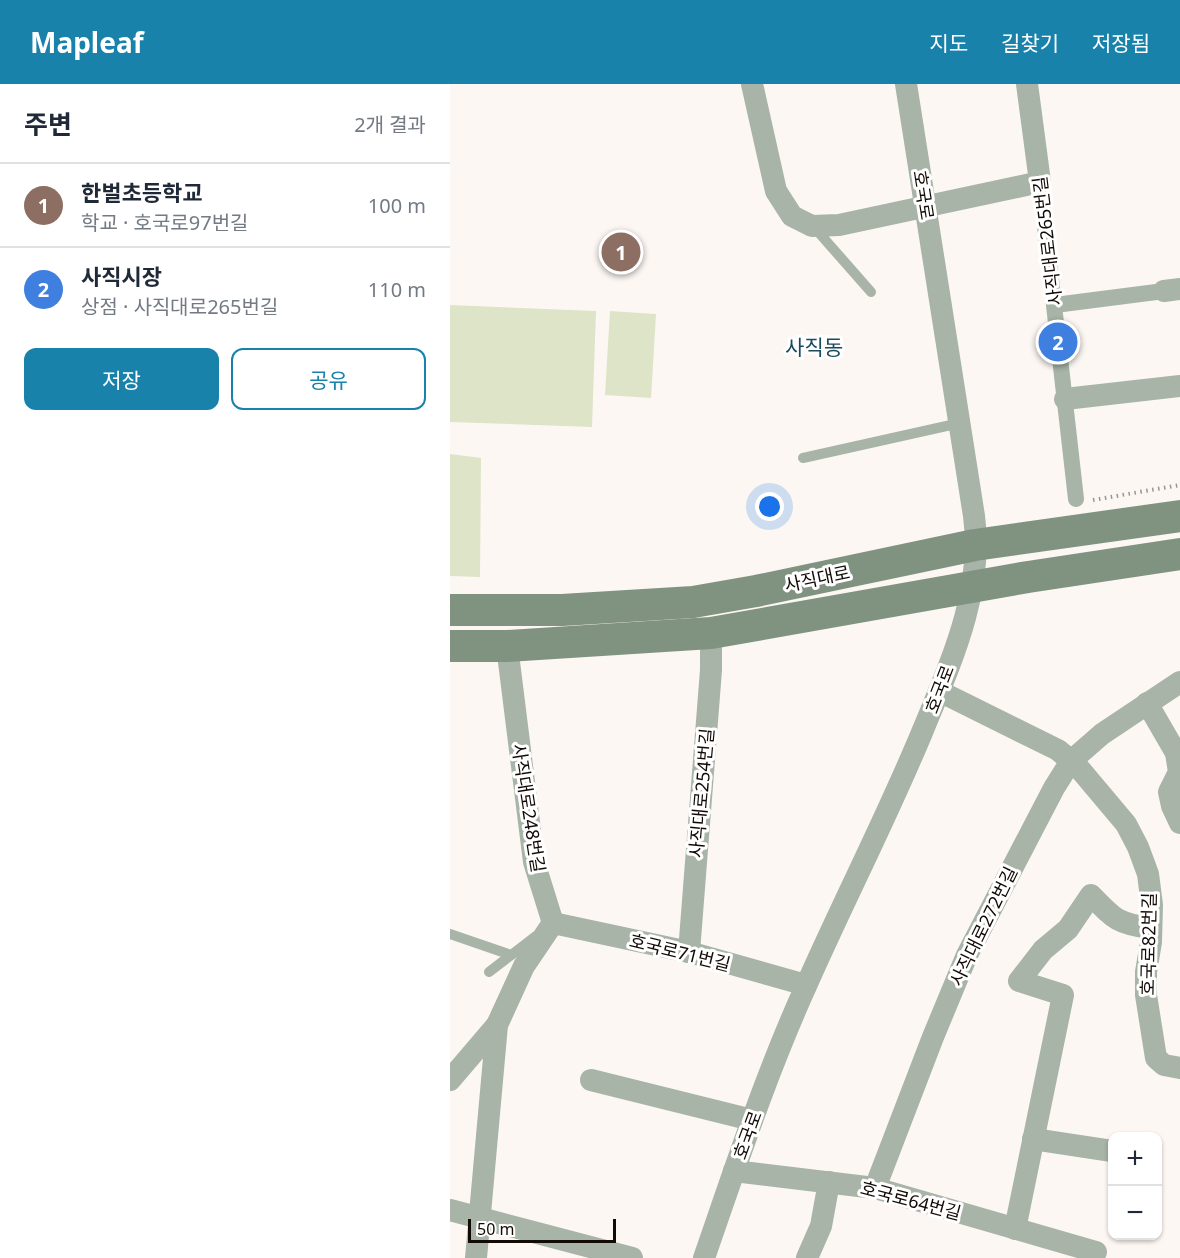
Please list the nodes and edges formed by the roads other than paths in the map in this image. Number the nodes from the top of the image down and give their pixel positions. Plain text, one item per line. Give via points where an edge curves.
1 (752, 84) edge
2 (906, 84) edge
3 (1027, 84) edge
4 (1040, 182) junction
5 (926, 206) junction
6 (812, 226) junction
7 (1172, 290) edge
8 (871, 292) dead end
9 (1055, 306) junction
10 (1180, 386) edge
11 (1065, 399) junction
12 (960, 423) junction
13 (803, 458) dead end
14 (1076, 499) dead end
15 (1180, 516) edge
16 (975, 545) junction
17 (1180, 554) edge
18 (973, 587) junction
19 (450, 610) edge
20 (711, 633) junction
21 (450, 646) edge
22 (507, 646) junction
23 (1180, 682) edge
24 (939, 691) junction
25 (1147, 703) junction
26 (1071, 761) junction
27 (1180, 823) edge
28 (553, 923) junction
29 (1151, 928) junction
30 (450, 934) edge
31 (689, 952) junction
32 (511, 955) junction
33 (489, 972) dead end
34 (806, 985) junction
35 (496, 1025) junction
36 (1180, 1068) edge
37 (450, 1080) edge
38 (591, 1080) dead end
39 (752, 1120) junction
40 (1033, 1139) junction
41 (1108, 1150) edge
42 (734, 1171) junction
43 (829, 1182) junction
44 (875, 1188) junction
45 (450, 1210) edge
46 (479, 1218) junction
47 (1015, 1228) junction
48 (1096, 1252) dead end
49 (476, 1258) edge
50 (632, 1258) edge
51 (704, 1258) edge
52 (807, 1258) edge

1 - 6 street via 776,191 792,216
2 - 5 street, 호국로
3 - 4 street, 사직대로265번길
4 - 5 street
4 - 9 street, 사직대로265번길
5 - 6 street via 839,225
5 - 12 street, 호국로
6 - 8 lane
7 - 9 street
9 - 11 street, 사직대로265번길
10 - 11 street
11 - 14 street, 사직대로265번길
12 - 13 lane
12 - 16 street, 호국로
15 - 16 main road, 사직대로
16 - 18 street, 호국로
16 - 19 main road, 사직대로 via 693,602 562,610
17 - 18 main road, 사직대로
18 - 20 main road, 사직대로
18 - 24 street, 호국로
20 - 22 main road, 사직대로
20 - 31 street, 사직대로254번길
21 - 22 main road, 사직대로
22 - 28 street, 사직대로248번길 via 534,862
23 - 25 street, 사직대로272번길
24 - 26 street, 호국로82번길 via 1058,750
24 - 34 street, 호국로
25 - 26 street, 사직대로272번길
25 - 27 street via 1176,753 1179,772 1169,792
26 - 29 street, 호국로82번길 via 1110,803 1138,847 1148,874
26 - 44 street, 사직대로272번길 via 967,955
28 - 31 street, 호국로71번길
28 - 32 lane
28 - 35 street via 524,966
29 - 36 street, 호국로82번길 via 1146,995 1156,1059
29 - 40 street via 1128,925 1114,918 1091,895 1068,929 1043,950 1019,981 1063,994
30 - 32 lane
31 - 34 street, 호국로71번길
32 - 33 lane
34 - 39 street, 호국로
35 - 37 street
35 - 46 street
38 - 39 street
39 - 42 street, 호국로
40 - 41 street
40 - 47 street
42 - 43 street, 호국로64번길
42 - 51 street, 호국로
43 - 44 street, 호국로64번길
43 - 52 street via 820,1226
44 - 47 street, 호국로64번길
45 - 46 street
46 - 49 street
46 - 50 street
47 - 48 street, 호국로64번길

